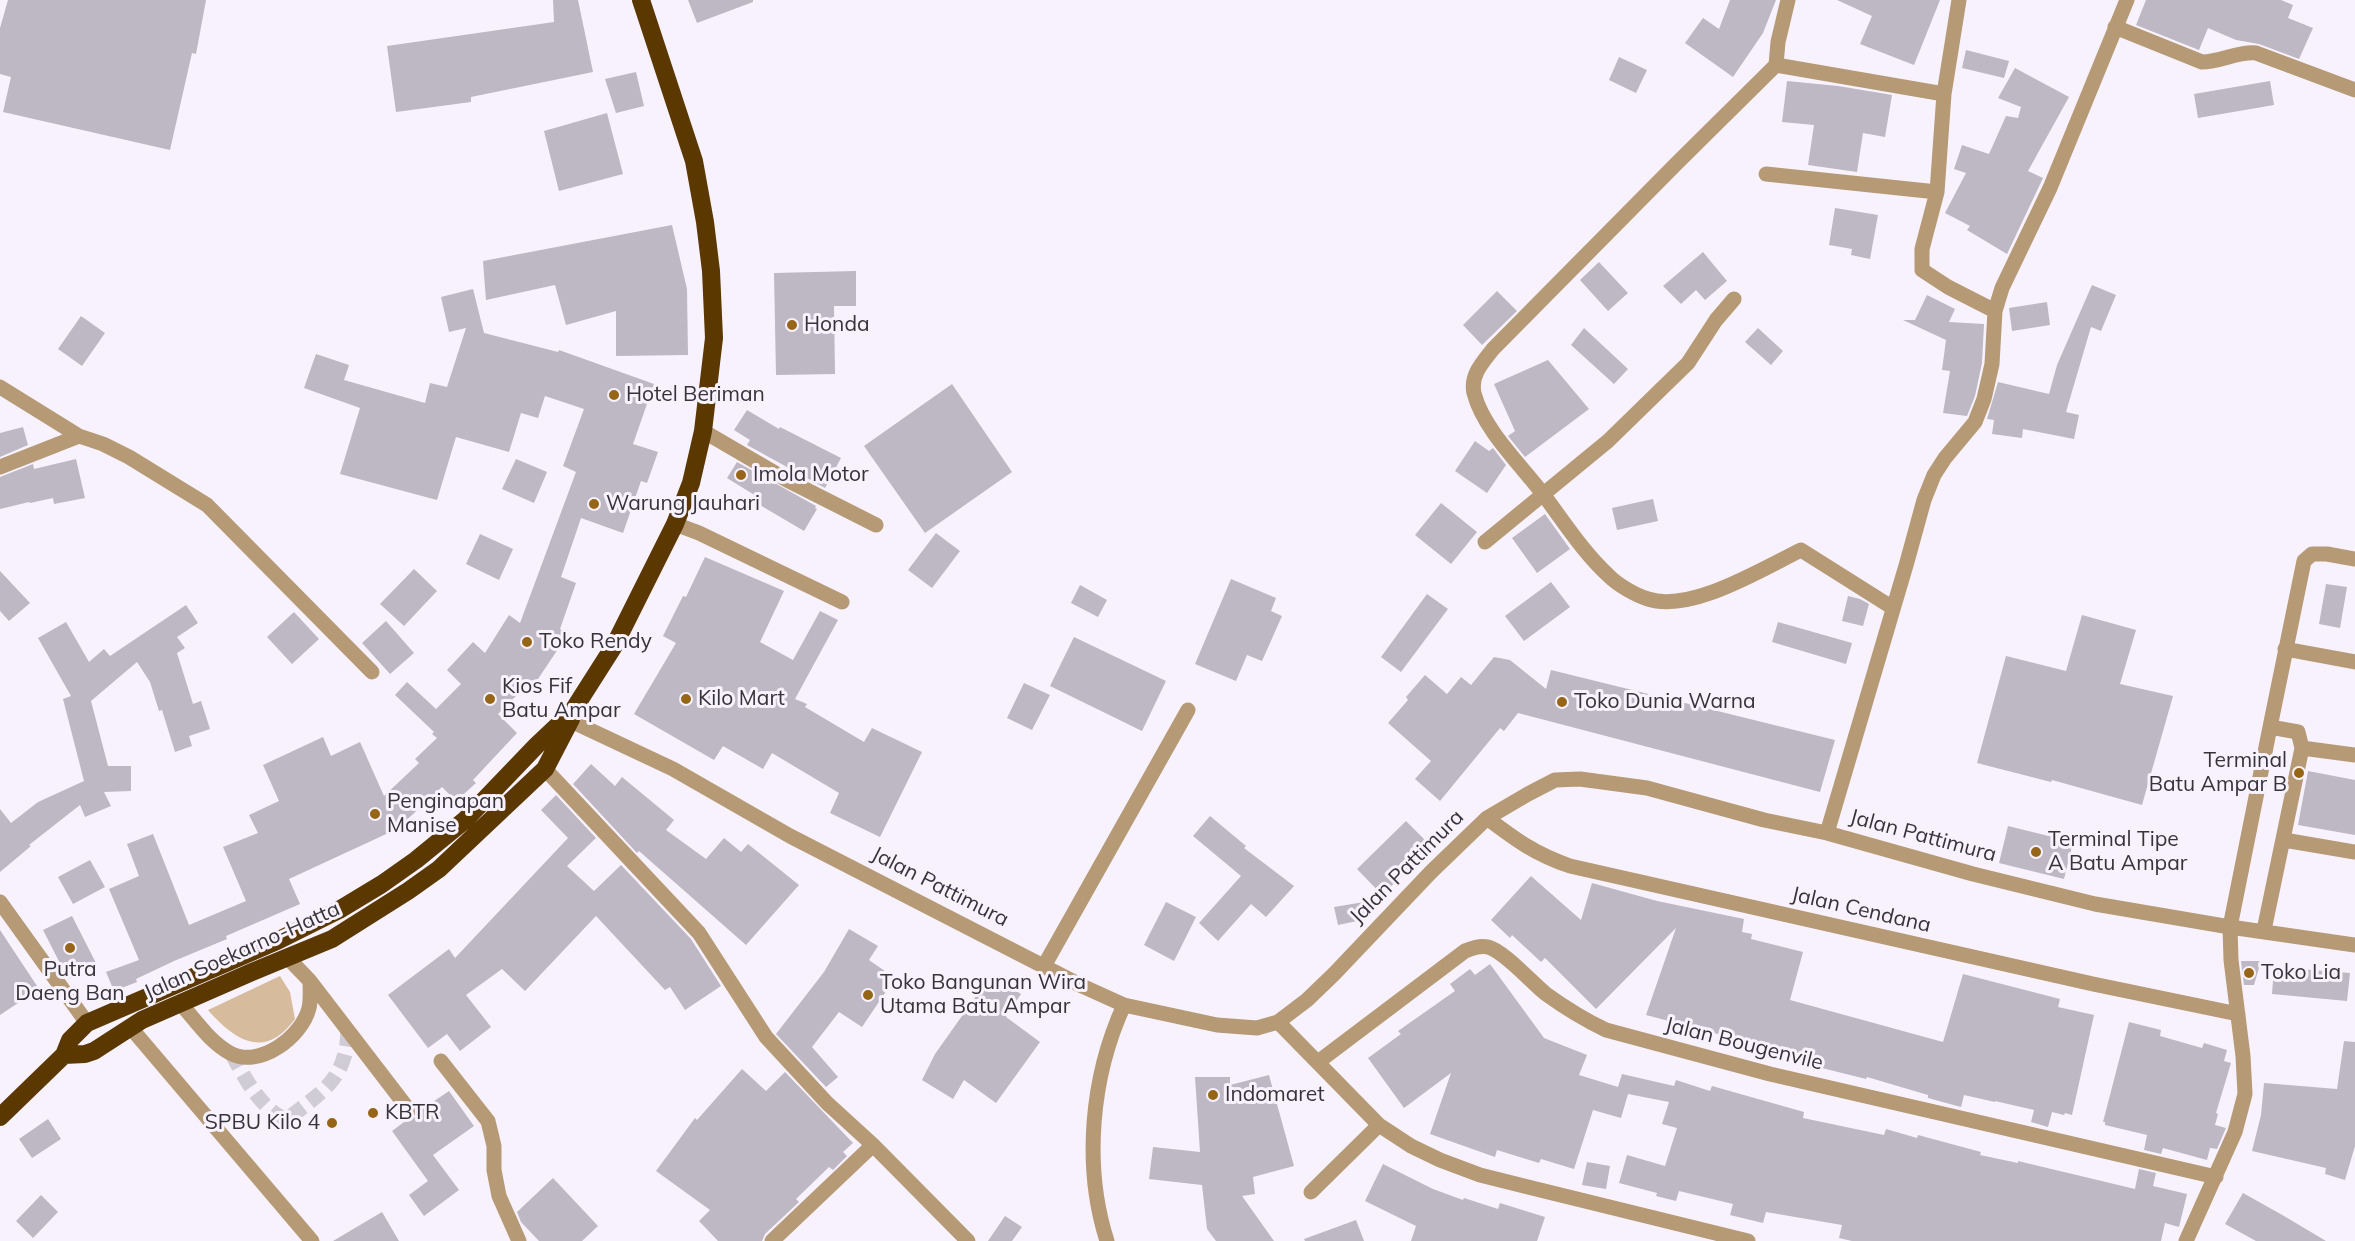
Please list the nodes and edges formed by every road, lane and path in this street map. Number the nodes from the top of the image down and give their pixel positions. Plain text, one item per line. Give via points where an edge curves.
1 (642, 0) edge
2 (1788, 0) edge
3 (1959, 0) edge
4 (2127, 0) edge
5 (2115, 27) junction
6 (1776, 65) junction
7 (2355, 90) edge
8 (1944, 93) junction
9 (1766, 174) dead end
10 (1937, 192) junction
11 (1734, 299) dead end
12 (1995, 310) junction
13 (0, 387) edge
14 (703, 431) junction
15 (79, 436) junction
16 (0, 467) edge
17 (1543, 494) junction
18 (675, 524) junction
19 (876, 525) dead end
20 (1485, 542) dead end
21 (2355, 559) edge
22 (842, 602) dead end
23 (1893, 608) junction
24 (2285, 649) junction
25 (2355, 662) edge
26 (372, 672) dead end
27 (1188, 710) dead end
28 (570, 717) junction
29 (2270, 727) junction
30 (2302, 748) junction
31 (2355, 755) edge
32 (545, 770) junction
33 (1487, 818) junction
34 (1827, 833) junction
35 (2284, 840) junction
36 (2355, 852) edge
37 (0, 902) edge
38 (2230, 927) junction
39 (2264, 930) junction
40 (277, 941) junction
41 (2355, 945) edge
42 (288, 958) junction
43 (1044, 966) junction
44 (310, 981) junction
45 (181, 1004) junction
46 (1124, 1005) junction
47 (2238, 1014) junction
48 (1278, 1022) junction
49 (87, 1023) junction
50 (131, 1028) junction
51 (64, 1055) junction
52 (441, 1061) dead end
53 (1318, 1062) junction
54 (409, 1110) dead end
55 (0, 1117) edge
56 (1379, 1125) junction
57 (873, 1145) junction
58 (2216, 1177) junction
59 (1311, 1192) dead end
60 (312, 1241) edge
61 (519, 1241) edge
62 (772, 1241) edge
63 (968, 1241) edge
64 (1107, 1241) edge
65 (1748, 1241) edge
66 (2186, 1241) edge

1 - 14 highway, Jalan Soekarno-Hatta via 694,161 705,222 714,338
2 - 6 street
3 - 8 street
4 - 5 street
5 - 7 street via 2202,62 2256,53
5 - 12 street via 2050,188
6 - 8 street
6 - 17 street via 1519,322 1478,368 1473,379 1474,393 1482,411 1495,434
8 - 10 street
9 - 10 street
10 - 12 street via 1922,249 1922,270
11 - 17 street via 1688,363 1608,441
12 - 23 street via 1992,364 1984,399 1975,422 1934,475
13 - 15 street
14 - 18 highway, Jalan Soekarno-Hatta via 691,483
14 - 19 street
15 - 16 street
15 - 26 street via 129,457 207,505
17 - 20 street
17 - 23 street via 1610,578 1648,599 1667,601 1707,595 1801,550
18 - 22 street
18 - 28 highway, Jalan Soekarno-Hatta via 614,646
21 - 24 street via 2327,554 2308,556
23 - 34 street
24 - 25 street
24 - 29 street
27 - 43 street
28 - 32 highway, Jalan Soekarno-Hatta
28 - 40 highway, Jalan Soekarno-Hatta via 465,820 416,860 339,910
28 - 43 street, Jalan Pattimura via 673,768 790,836
29 - 30 street via 2298,732
29 - 38 street
30 - 31 street
30 - 35 street
32 - 42 highway, Jalan Soekarno-Hatta via 439,868 332,939
32 - 57 street via 699,933 766,1037 827,1103
33 - 34 street, Jalan Pattimura via 1555,780 1580,779 1647,788
33 - 47 street, Jalan Cendana via 1527,848 1569,866
33 - 48 street, Jalan Pattimura via 1328,981
34 - 38 street, Jalan Pattimura via 2095,904
35 - 36 street
35 - 39 street
37 - 49 street
38 - 39 street, Jalan Pattimura
38 - 47 street
39 - 41 street, Jalan Pattimura
40 - 42 highway
40 - 49 highway, Jalan Soekarno-Hatta
42 - 44 street
42 - 45 highway, Jalan Soekarno-Hatta
43 - 46 street, Jalan Pattimura
44 - 45 street via 309,1010 298,1030 266,1053 251,1057 232,1054 214,1042
44 - 54 street
45 - 50 highway, Jalan Soekarno-Hatta
46 - 48 street, Jalan Pattimura via 1216,1025 1257,1028
46 - 64 street via 1113,1028 1096,1110 1096,1197
47 - 58 street via 2245,1094 2235,1132
48 - 53 street
49 - 51 highway, Jalan Soekarno-Hatta via 70,1040
50 - 51 highway, Jalan Soekarno-Hatta via 94,1051
50 - 60 street
51 - 55 highway, Jalan Soekarno-Hatta
52 - 61 street via 488,1121 499,1196
53 - 56 street
53 - 58 street, Jalan Bougenvile via 1465,951 1489,947 1546,994 1606,1030 1770,1074
56 - 59 street
56 - 65 street via 1430,1156 1480,1174
57 - 62 street
57 - 63 street
58 - 66 street

